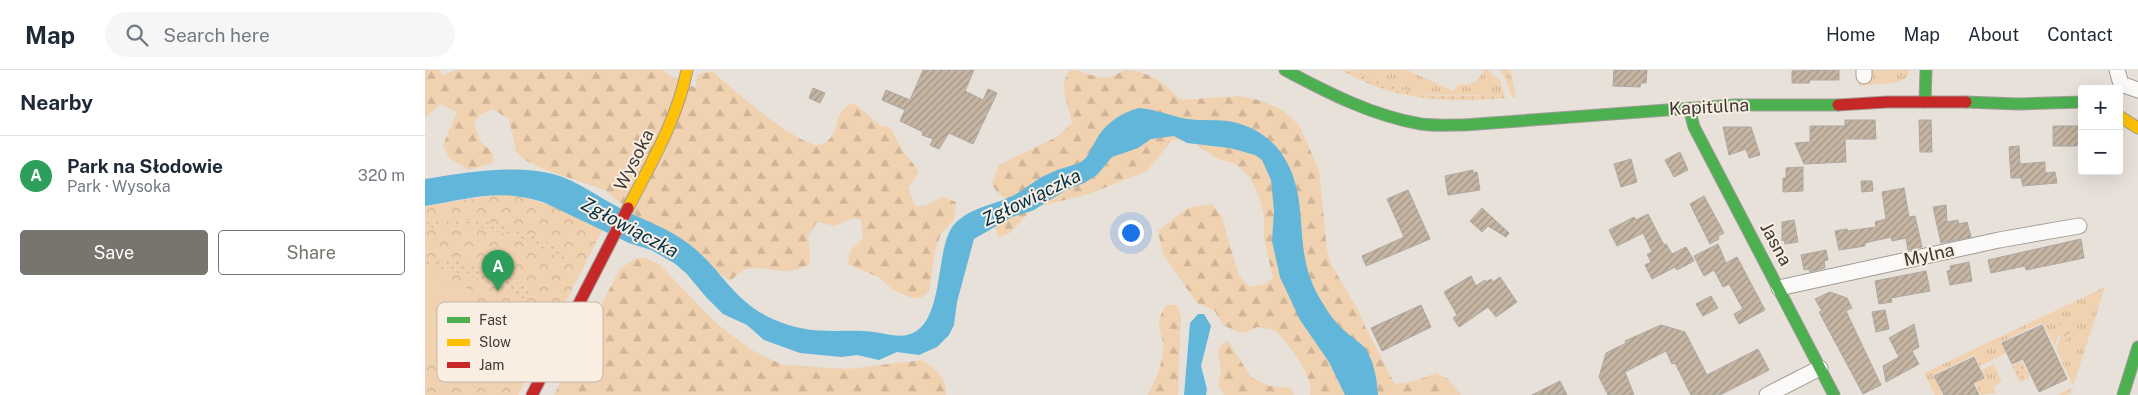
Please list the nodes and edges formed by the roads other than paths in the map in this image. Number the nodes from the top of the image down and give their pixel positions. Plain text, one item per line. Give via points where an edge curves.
1 (687, 70) edge
2 (1285, 70) edge
3 (1309, 70) edge
4 (1926, 70) edge
5 (2117, 70) edge
6 (2138, 90) edge
7 (1341, 96) junction
8 (1925, 102) junction
9 (2078, 102) edge
10 (1689, 108) junction
11 (2123, 109) edge
12 (2138, 115) edge
13 (2123, 119) edge
14 (2138, 128) edge
15 (2079, 226) dead end
16 (1779, 288) junction
17 (580, 302) edge
18 (2138, 348) edge
19 (1820, 368) junction
20 (539, 382) edge
21 (532, 395) edge
22 (1767, 395) edge
23 (1835, 395) edge
24 (2123, 395) edge

1 - 17 street, Wysoka via 676,114
2 - 7 street, Kapitulna
3 - 7 street, Kapitulna
4 - 8 street
5 - 6 street via 2121,84
7 - 10 street, Kapitulna via 1391,117 1438,125
8 - 9 street, Kapitulna
8 - 10 street, Kapitulna
10 - 16 street, Jasna via 1694,127
11 - 12 street
13 - 14 street
15 - 16 street, Mylna
16 - 19 street, Jasna
18 - 24 street
19 - 22 street
19 - 23 street, Jasna
20 - 21 street, Wysoka

